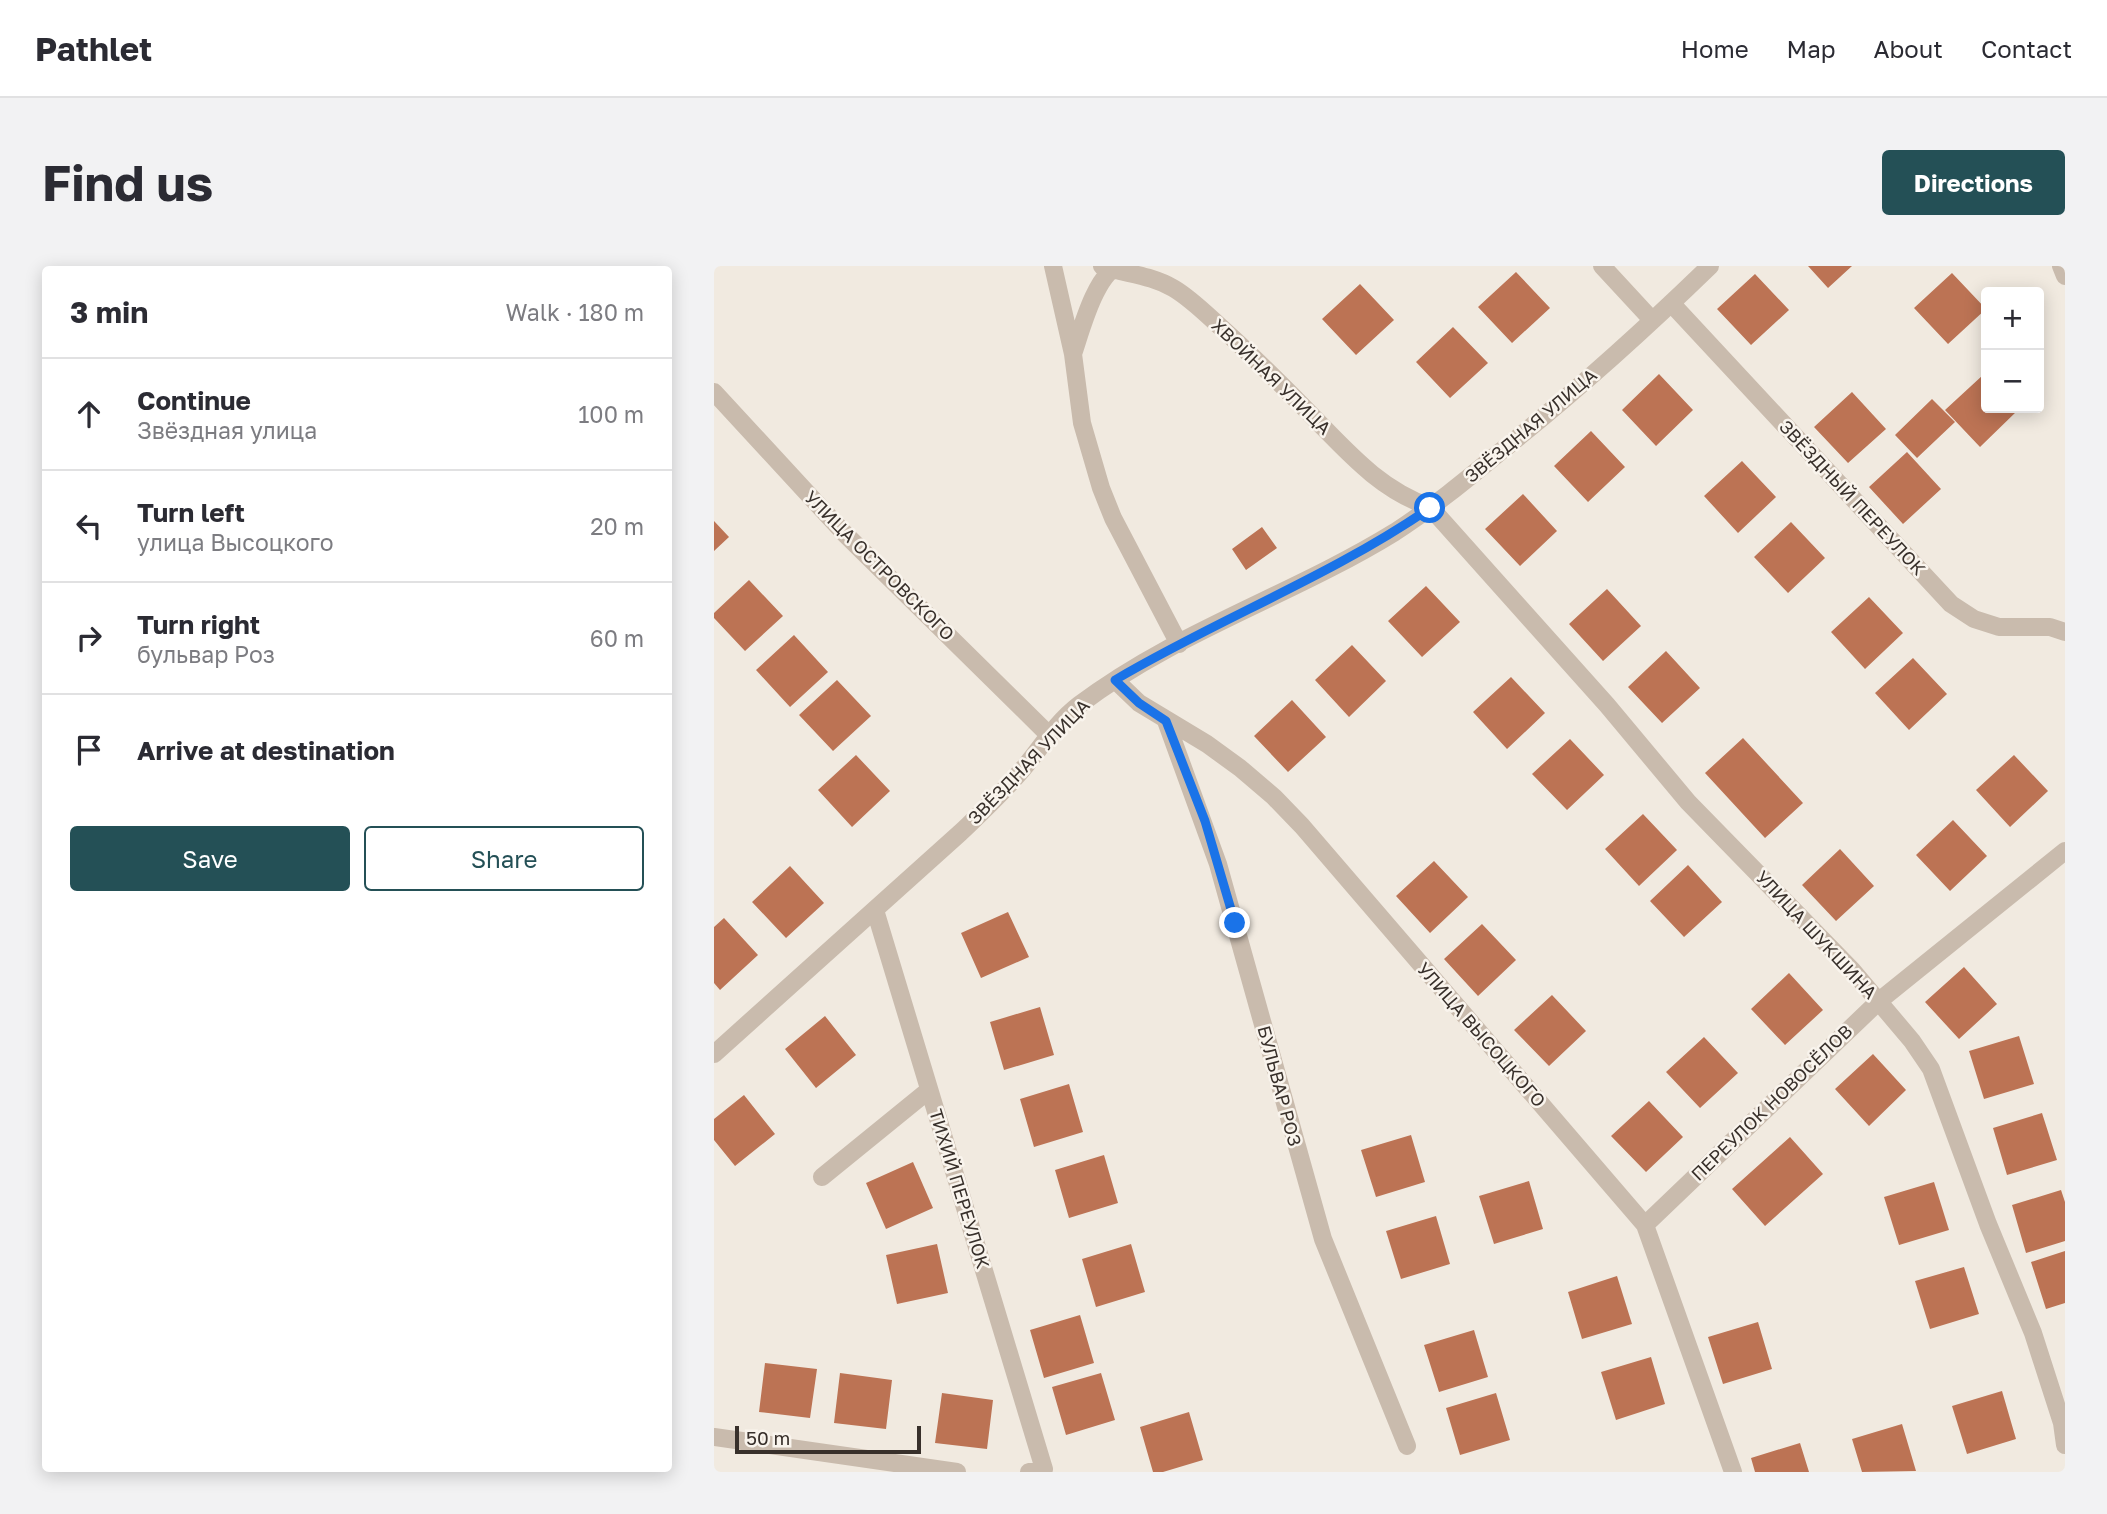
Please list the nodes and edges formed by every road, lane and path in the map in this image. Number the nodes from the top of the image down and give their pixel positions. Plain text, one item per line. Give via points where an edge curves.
1 (1053, 266) edge
2 (1602, 266) edge
3 (1710, 266) edge
4 (2061, 266) edge
5 (1110, 267) edge
6 (2065, 276) edge
7 (1671, 303) junction
8 (1652, 320) junction
9 (1073, 354) junction
10 (714, 392) edge
11 (1430, 508) junction
12 (2065, 632) edge
13 (1179, 644) junction
14 (1115, 680) junction
15 (1166, 721) junction
16 (1049, 735) junction
17 (2065, 851) edge
18 (875, 910) junction
19 (1879, 1001) junction
20 (714, 1053) edge
21 (929, 1090) junction
22 (822, 1177) dead end
23 (1645, 1225) junction
24 (714, 1437) edge
25 (2065, 1445) edge
26 (1407, 1446) dead end
27 (1037, 1470) edge
28 (957, 1472) edge
29 (1733, 1472) edge

1 - 9 street
2 - 8 street
3 - 7 street, ЗВЁЗДНАЯ УЛИЦА
4 - 6 street
5 - 9 street
5 - 11 street, ХВОЙНАЯ УЛИЦА via 1147,276 1201,309 1360,466 1388,489
7 - 8 street, ЗВЁЗДНАЯ УЛИЦА
7 - 12 street, ЗВЁЗДНЫЙ ПЕРЕУЛОК via 1951,604 1974,619 1999,627 2050,627
8 - 11 street, ЗВЁЗДНАЯ УЛИЦА via 1547,415
9 - 13 street via 1082,423 1101,488
10 - 16 street, УЛИЦА ОСТРОВСКОГО via 836,524
11 - 13 street, ЗВЁЗДНАЯ УЛИЦА via 1353,556
11 - 19 street, УЛИЦА ШУКШИНА via 1688,802 1812,926
13 - 14 street, ЗВЁЗДНАЯ УЛИЦА
14 - 15 street, УЛИЦА ВЫСОЦКОГО
14 - 16 street, ЗВЁЗДНАЯ УЛИЦА via 1077,707
15 - 23 street, УЛИЦА ВЫСОЦКОГО via 1240,768 1303,826
15 - 26 street, БУЛЬВАР РОЗ via 1219,864 1323,1239
16 - 18 street, ЗВЁЗДНАЯ УЛИЦА via 996,797
17 - 19 street, ПЕРЕУЛОК НОВОСЁЛОВ
18 - 20 street, ЗВЁЗДНАЯ УЛИЦА
18 - 21 street, ТИХИЙ ПЕРЕУЛОК
19 - 23 street, ПЕРЕУЛОК НОВОСЁЛОВ
19 - 25 street, УЛИЦА ШУКШИНА via 1931,1069 1943,1096 2050,1380
21 - 22 street
21 - 27 street, ТИХИЙ ПЕРЕУЛОК
23 - 29 street, УЛИЦА ВЫСОЦКОГО
24 - 28 street

